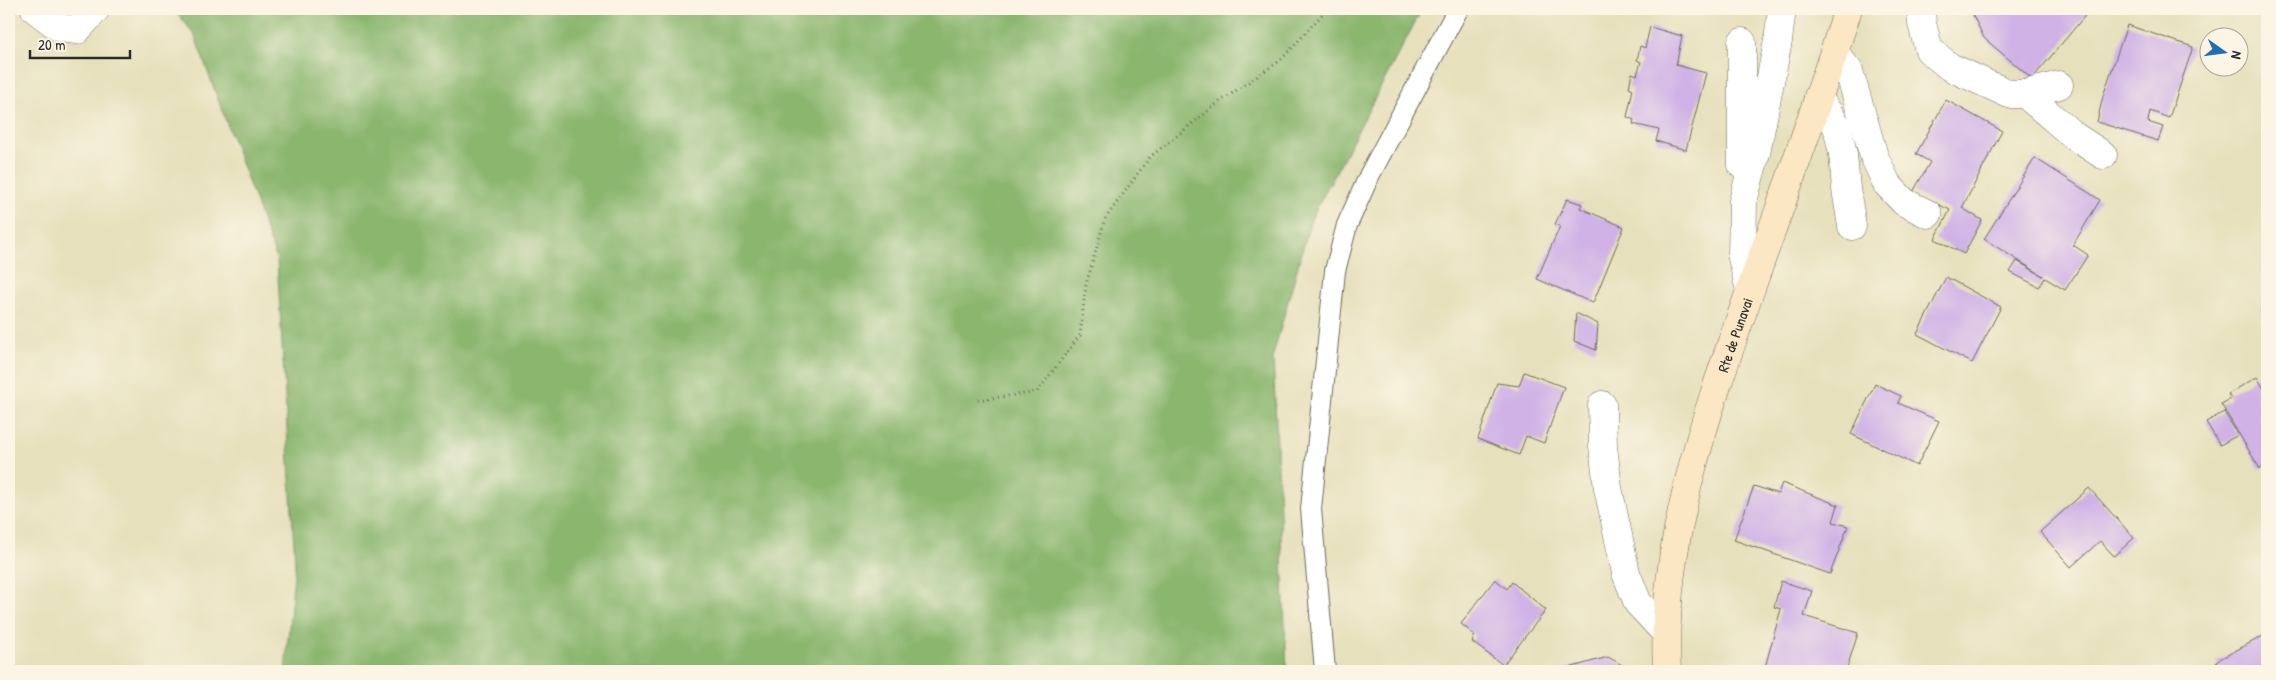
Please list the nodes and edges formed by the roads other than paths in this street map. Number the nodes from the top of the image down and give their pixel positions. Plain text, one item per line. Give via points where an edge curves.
1 (35, 9) edge
2 (96, 9) edge
3 (1458, 9) edge
4 (1782, 9) edge
5 (1848, 9) edge
6 (1922, 9) edge
7 (1742, 42) dead end
8 (1834, 52) junction
9 (2059, 85) dead end
10 (2026, 94) junction
11 (1818, 97) junction
12 (2103, 155) dead end
13 (1743, 202) junction
14 (1928, 214) dead end
15 (1852, 226) dead end
16 (1750, 290) junction
17 (1602, 405) dead end
18 (1664, 632) junction
19 (1325, 671) edge
20 (1667, 671) edge

1 - 2 street via 60,28 77,30
3 - 19 lane via 1370,174 1347,225 1335,271 1311,509
4 - 13 street via 1756,153
5 - 8 main road, Rte de Punavai
6 - 10 street via 1922,24 1929,50 1936,56 1950,67 2009,94
7 - 13 street
8 - 11 main road, Rte de Punavai
8 - 14 street via 1849,71 1874,156 1887,184 1904,202
9 - 10 street
10 - 12 street via 2074,136
11 - 15 street via 1837,126
11 - 16 main road, Rte de Punavai
13 - 16 street via 1742,258
16 - 18 main road, Rte de Punavai via 1714,390 1693,462 1672,562
17 - 18 street via 1608,488 1626,572 1638,603
18 - 20 main road, Rte de Punavai

